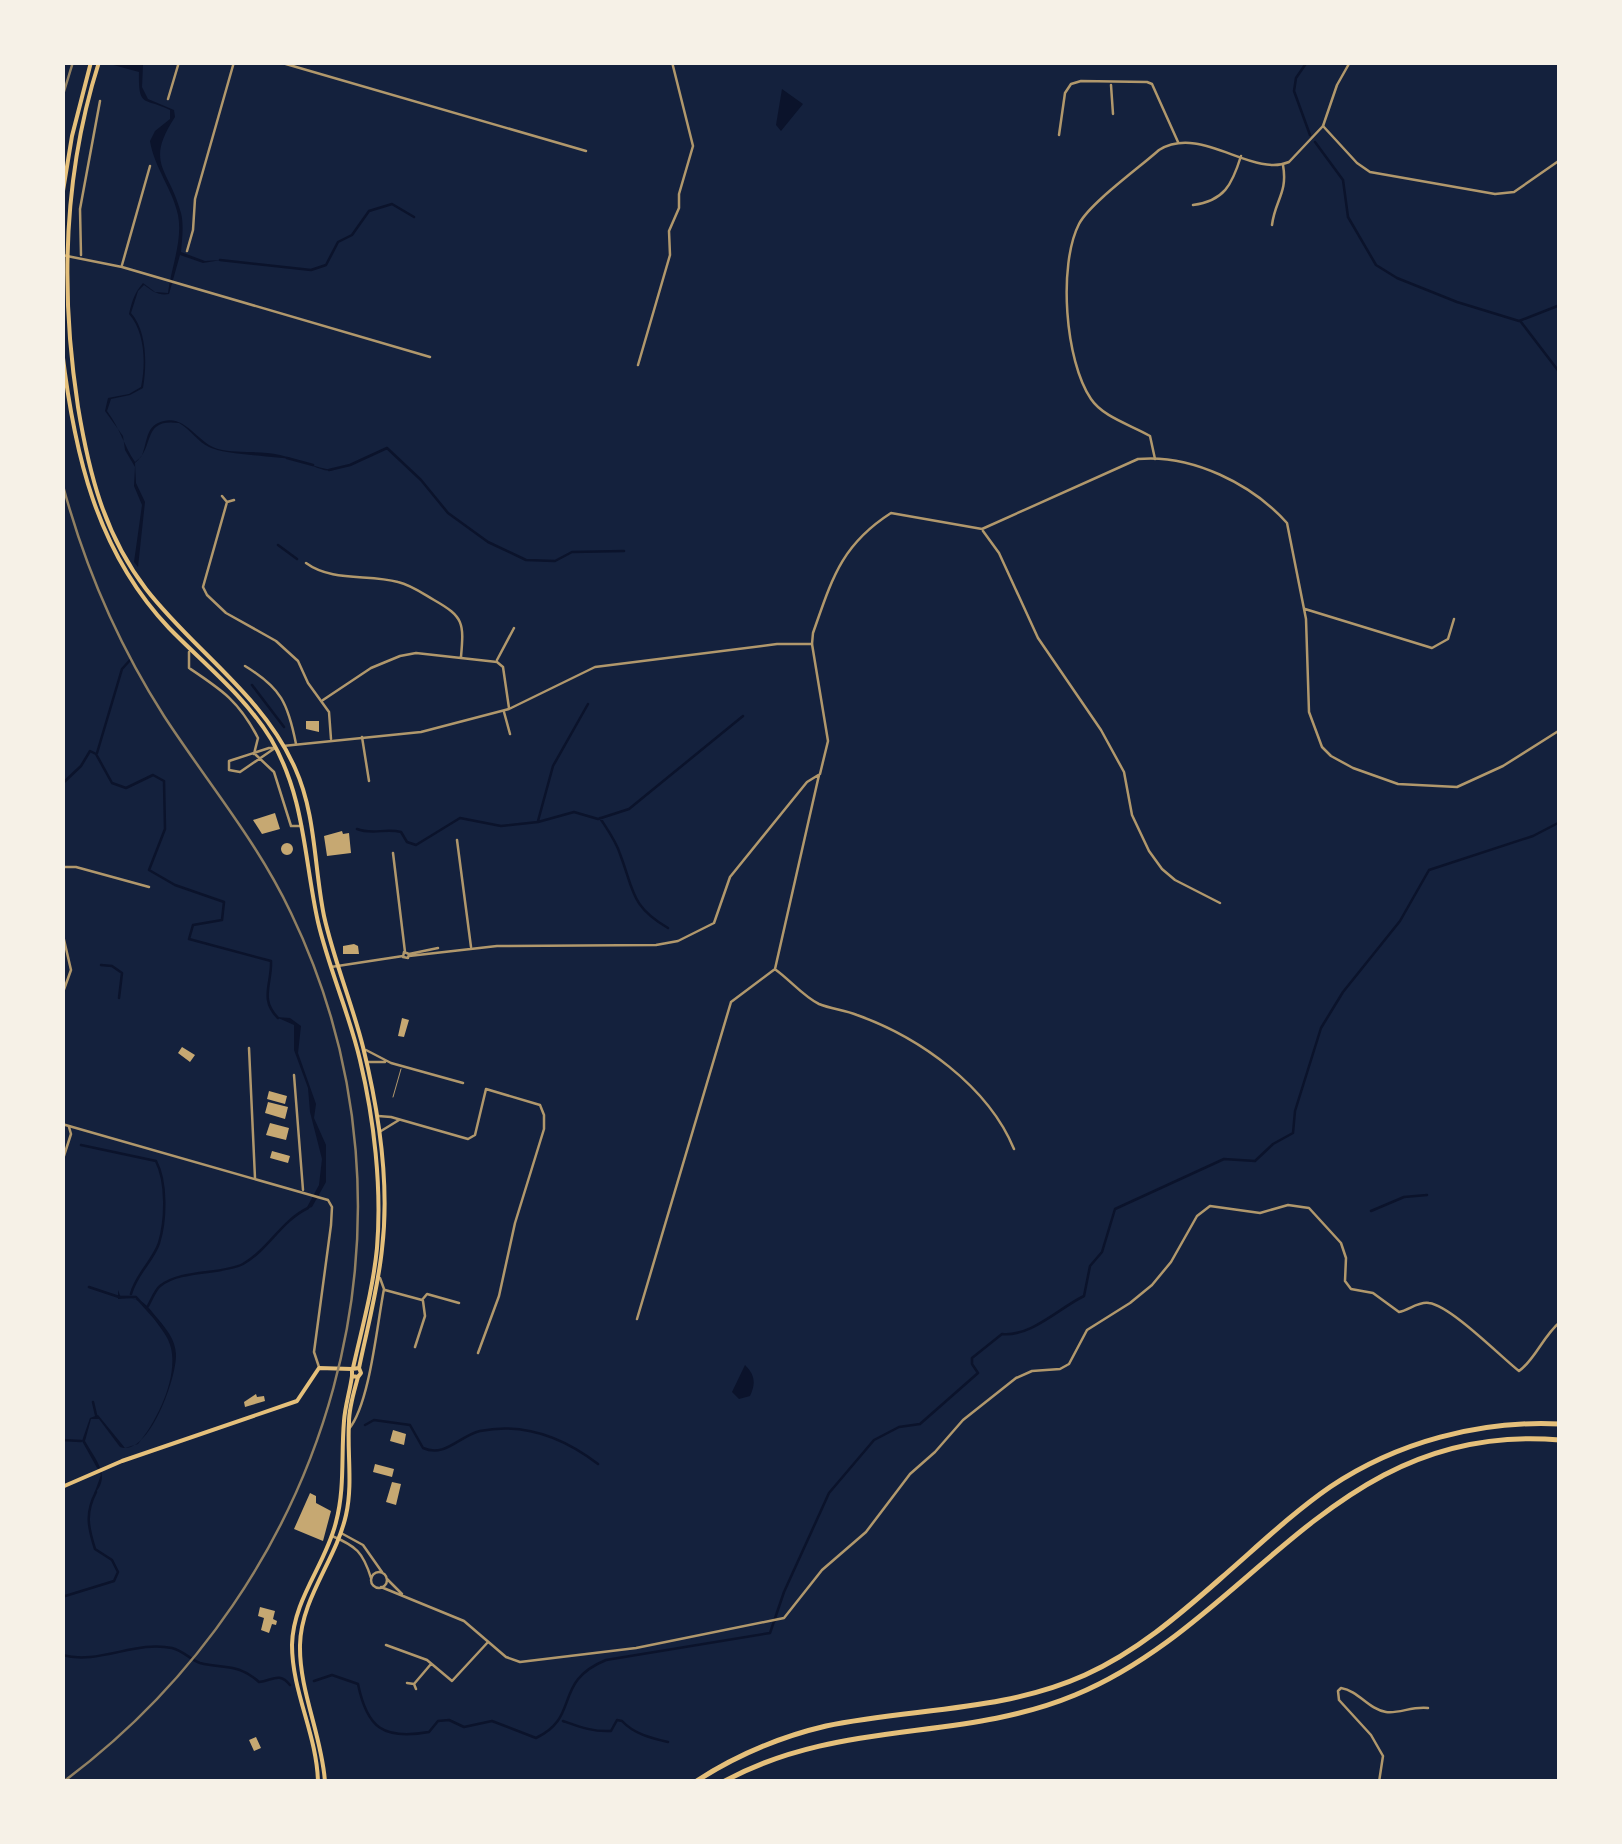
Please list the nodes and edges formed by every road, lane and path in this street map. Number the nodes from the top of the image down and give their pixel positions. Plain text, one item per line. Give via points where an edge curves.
1 (91, 62) edge
2 (180, 62) edge
3 (234, 62) edge
4 (672, 62) edge
5 (1350, 62) edge
6 (99, 63) edge
7 (282, 63) edge
8 (1110, 83) junction
9 (168, 100) dead end
10 (100, 101) dead end
11 (1113, 114) dead end
12 (1323, 126) junction
13 (1059, 135) dead end
14 (1178, 142) junction
15 (586, 151) dead end
16 (1241, 156) junction
17 (1560, 160) edge
18 (1283, 165) junction
19 (150, 166) dead end
20 (62, 197) edge
21 (1193, 205) dead end
22 (1272, 225) dead end
23 (187, 251) dead end
24 (64, 255) edge
25 (81, 256) junction
26 (122, 267) junction
27 (62, 350) edge
28 (430, 356) dead end
29 (638, 365) dead end
30 (1155, 459) junction
31 (222, 496) dead end
32 (234, 500) dead end
33 (227, 502) junction
34 (982, 528) junction
35 (123, 561) junction
36 (306, 563) dead end
37 (144, 592) junction
38 (1304, 609) junction
39 (1454, 619) dead end
40 (514, 628) dead end
41 (812, 644) junction
42 (192, 649) junction
43 (461, 658) junction
44 (497, 662) junction
45 (245, 666) dead end
46 (323, 700) junction
47 (506, 710) junction
48 (1560, 730) edge
49 (510, 734) dead end
50 (362, 736) junction
51 (331, 740) junction
52 (296, 744) junction
53 (284, 746) junction
54 (276, 748) junction
55 (254, 754) junction
56 (262, 759) junction
57 (820, 774) junction
58 (369, 781) dead end
59 (303, 826) junction
60 (458, 840) dead end
61 (393, 852) dead end
62 (62, 867) edge
63 (149, 887) dead end
64 (1220, 902) dead end
65 (62, 931) edge
66 (438, 948) dead end
67 (471, 948) junction
68 (406, 955) junction
69 (338, 966) junction
70 (331, 967) junction
71 (775, 969) junction
72 (62, 995) edge
73 (363, 1046) junction
74 (249, 1048) dead end
75 (367, 1063) junction
76 (392, 1063) junction
77 (402, 1066) junction
78 (294, 1074) dead end
79 (463, 1083) dead end
80 (393, 1097) dead end
81 (373, 1117) junction
82 (400, 1119) junction
83 (65, 1124) edge
84 (62, 1132) edge
85 (96, 1133) junction
86 (71, 1134) junction
87 (379, 1134) junction
88 (1014, 1149) dead end
89 (64, 1154) edge
90 (62, 1162) edge
91 (255, 1178) junction
92 (303, 1192) junction
93 (379, 1271) junction
94 (384, 1289) junction
95 (374, 1297) junction
96 (422, 1300) junction
97 (459, 1304) dead end
98 (638, 1319) dead end
99 (1560, 1322) edge
100 (415, 1347) dead end
101 (478, 1353) dead end
102 (319, 1368) junction
103 (354, 1372) junction
104 (1560, 1424) edge
105 (348, 1430) junction
106 (1560, 1440) edge
107 (62, 1487) edge
108 (333, 1533) junction
109 (340, 1536) junction
110 (384, 1574) junction
111 (371, 1578) junction
112 (381, 1587) junction
113 (407, 1598) junction
114 (488, 1642) junction
115 (386, 1644) dead end
116 (432, 1663) junction
117 (407, 1683) dead end
118 (414, 1684) junction
119 (416, 1690) dead end
120 (1428, 1708) dead end
121 (318, 1782) edge
122 (325, 1782) edge
123 (694, 1782) edge
124 (723, 1782) edge
125 (1378, 1782) edge

1 - 20 main road
2 - 9 street
3 - 23 street
4 - 29 street via 693,146
5 - 12 street
6 - 24 main road via 79,143
7 - 15 street
8 - 11 street
8 - 13 street via 1070,84
8 - 14 street via 1150,82
10 - 25 street via 80,209
12 - 17 street via 1370,172 1496,194 1514,192
12 - 18 street
14 - 16 street
14 - 30 street via 1159,150 1085,216 1066,279 1083,384 1099,408 1150,436
16 - 18 street
16 - 21 street via 1220,197
18 - 22 street via 1285,188
19 - 26 street
24 - 25 street
24 - 35 main road via 84,446
25 - 26 street
26 - 28 street
27 - 35 main road via 87,487
30 - 34 street via 1116,466
30 - 38 street via 1212,471 1282,516
31 - 33 street
32 - 33 street
33 - 46 street via 206,595 290,652
34 - 41 street via 887,516 840,560
34 - 64 street via 1038,638 1124,772 1132,815 1149,851 1175,880
35 - 37 main road
36 - 43 street via 319,572 404,583 448,608 464,630
37 - 42 main road
37 - 53 main road via 258,707
38 - 39 street via 1432,648 1448,639
38 - 48 street via 1309,712 1322,747 1353,768 1398,784 1457,787
40 - 44 street
41 - 47 street via 595,667
41 - 57 street via 828,741
42 - 54 main road via 245,702
42 - 55 street via 189,668 218,686 250,722 259,745
43 - 44 street
43 - 46 street via 400,656
44 - 47 street
45 - 52 street via 280,695
46 - 51 street
47 - 49 street
47 - 50 street via 421,732
50 - 51 street
50 - 58 street
51 - 52 street
52 - 53 street
53 - 54 street
53 - 69 main road via 306,804
54 - 55 street
54 - 56 street
54 - 59 main road
55 - 56 street
55 - 56 street via 229,761 228,770 240,772
56 - 59 street via 274,772 291,826
57 - 67 street via 730,877 714,922 697,932 656,945
57 - 71 street
59 - 70 main road
60 - 67 street
61 - 68 street
62 - 63 street
65 - 72 street via 71,970
66 - 68 street
67 - 68 street
68 - 69 street
69 - 70 street
69 - 73 main road
70 - 81 main road
71 - 88 street via 816,1003 916,1041 950,1067 1006,1129
71 - 98 street via 734,999 727,1012
73 - 75 main road
73 - 76 street
74 - 91 street
75 - 76 street
75 - 81 main road
76 - 77 street
77 - 79 street
77 - 80 lane
78 - 92 street
81 - 82 street
81 - 87 main road
81 - 103 main road via 377,1240
82 - 87 street
82 - 101 street via 468,1139 486,1089 540,1105 544,1115 499,1296
83 - 84 street
83 - 85 street
83 - 86 street
85 - 86 street
85 - 91 street
86 - 89 street
87 - 93 main road via 385,1200
89 - 90 street
91 - 92 street
92 - 102 street via 330,1202 314,1352
93 - 94 street
93 - 95 main road
94 - 95 street
94 - 96 street
94 - 105 street via 368,1377
95 - 103 main road
96 - 97 street via 427,1294
96 - 100 street via 425,1316
99 - 114 street via 1519,1371 1436,1304 1397,1311 1373,1293 1351,1288 1341,1243 1309,1208 1288,1205 1260,1213 1210,1206 1152,1285 1087,1330 1069,1364 1024,1374 962,1420 783,1619 522,1662
102 - 103 main road
102 - 107 main road via 297,1401
103 - 105 main road
103 - 108 main road
104 - 123 highway via 1460,1432 1366,1466 1296,1513 1155,1634 1086,1675 998,1702 799,1734
105 - 109 main road via 350,1488
106 - 124 highway via 1461,1447 1371,1481 1294,1534 1146,1658 1074,1696 1005,1716 811,1746
108 - 109 street
108 - 121 main road via 301,1602 292,1646
109 - 110 street via 363,1545
109 - 111 street via 364,1555
109 - 122 main road via 308,1605 300,1642
110 - 111 street
110 - 112 street
110 - 113 street
111 - 112 street
112 - 113 street
113 - 114 street via 464,1621
114 - 116 street via 452,1681
115 - 116 street
116 - 118 street
117 - 118 street
118 - 119 street
120 - 125 street via 1384,1712 1350,1690 1338,1691 1338,1700 1383,1756

